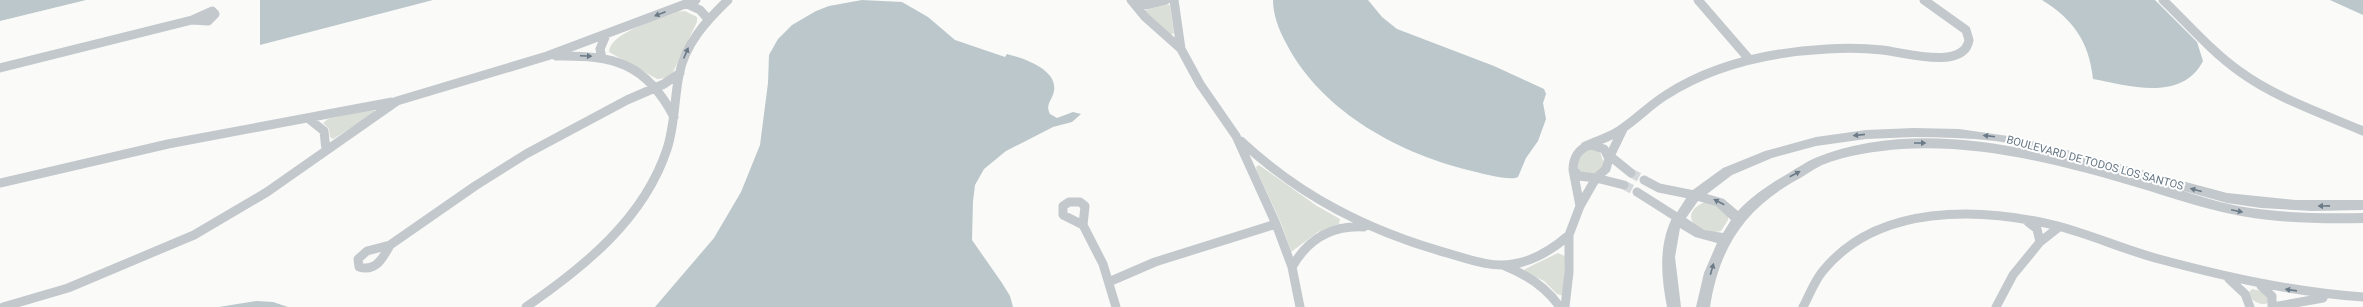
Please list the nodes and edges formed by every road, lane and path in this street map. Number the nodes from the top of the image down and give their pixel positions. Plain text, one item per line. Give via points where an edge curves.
1 (696, 0) edge
2 (728, 0) edge
3 (1132, 0) edge
4 (1166, 0) edge
5 (1174, 0) edge
6 (1698, 0) edge
7 (1924, 0) edge
8 (2163, 0) edge
9 (687, 4) junction
10 (192, 20) dead end
11 (708, 20) junction
12 (606, 34) junction
13 (1181, 49) junction
14 (547, 56) junction
15 (602, 58) junction
16 (1749, 59) junction
17 (0, 68) edge
18 (680, 73) junction
19 (657, 87) junction
20 (397, 101) junction
21 (309, 119) junction
22 (674, 119) junction
23 (1623, 128) junction
24 (2363, 130) edge
25 (1236, 136) junction
26 (1585, 146) junction
27 (326, 150) junction
28 (1610, 156) junction
29 (1573, 170) junction
30 (1632, 173) tunnel mouth
31 (1596, 178) junction
32 (1644, 180) tunnel mouth
33 (0, 183) edge
34 (1624, 185) tunnel mouth
35 (1659, 188) junction
36 (1637, 192) tunnel mouth
37 (1694, 195) junction
38 (1651, 200) junction
39 (2363, 205) edge
40 (1580, 206) junction
41 (1678, 218) junction
42 (2363, 218) edge
43 (1738, 219) junction
44 (2022, 219) junction
45 (1276, 224) junction
46 (1083, 225) dead end
47 (2059, 227) junction
48 (1373, 229) junction
49 (1569, 235) junction
50 (1725, 238) junction
51 (2040, 242) junction
52 (390, 245) dead end
53 (1504, 265) junction
54 (1292, 267) junction
55 (2224, 276) junction
56 (1111, 280) junction
57 (2259, 284) junction
58 (2344, 296) junction
59 (2363, 297) edge
60 (3, 307) edge
61 (526, 307) edge
62 (1116, 307) edge
63 (1300, 307) edge
64 (1560, 307) edge
65 (1565, 307) edge
66 (1674, 307) edge
67 (1703, 307) edge
68 (1803, 307) edge
69 (1996, 307) edge
70 (2250, 307) edge
71 (2272, 307) edge

1 - 9 street
2 - 11 street
3 - 4 street via 1147,5
3 - 13 street via 1146,17
5 - 13 street
6 - 16 street
7 - 16 street via 1966,30 1970,36 1970,44 1966,50 1949,58 1848,49 1816,50
8 - 24 street via 2221,55 2251,78 2288,99
9 - 11 street via 700,10
9 -> 12 street
10 - 17 street
18 -> 11 street via 685,54
12 - 14 street
12 - 15 street via 600,49
13 - 25 street via 1200,84
14 -> 15 street
14 - 20 street
15 - 19 street via 631,66 643,73
16 - 23 street via 1716,69 1690,81 1644,109
18 - 19 street
18 - 22 street
19 - 22 street via 667,101
19 - 52 street via 627,100 526,154
20 - 21 street
20 - 27 street
21 - 27 street via 321,125 326,131
21 - 33 street via 168,144
22 - 61 street via 664,159 626,220 583,264 552,290
23 - 26 street
23 - 28 street
25 - 45 street
25 - 48 street via 1252,152 1308,193
26 - 28 street via 1601,147
26 - 29 street via 1575,157
27 - 60 street via 267,192 194,234 153,254 68,288
28 - 30 street
28 - 31 street via 1606,171
29 - 31 street via 1579,176
29 - 40 street
31 - 34 street
31 - 40 street
32 - 35 street
35 - 37 street
35 - 38 street
36 - 38 street
39 -> 37 street, BOULEVARD DE TODOS LOS SANTOS via 2260,204 2228,198 2039,146 1996,137 1919,131 1855,135 1789,149 1721,174
37 - 41 street, BOULEVARD DE TODOS LOS SANTOS
43 -> 37 street via 1720,202
38 - 41 street
40 - 49 street
41 - 50 street via 1704,235
41 - 66 street, BOULEVARD DE TODOS LOS SANTOS via 1670,242 1668,264
43 -> 42 street, BOULEVARD DE TODOS LOS SANTOS via 1751,204 1779,182 1820,161 1878,146 1908,143 1970,145 2006,150 2249,213 2288,218
43 - 50 street, BOULEVARD DE TODOS LOS SANTOS
44 - 47 street
44 - 51 street via 2037,229
44 - 68 street via 1954,213 1936,214 1889,224 1836,254 1823,268
45 - 54 street
45 - 56 street via 1156,262
46 - 56 street
47 - 51 street
47 - 55 street
48 - 53 street via 1419,246 1471,260
48 - 54 street via 1353,226 1321,234 1299,253
49 - 53 street via 1526,261
49 - 65 street via 1569,272
67 -> 50 street, BOULEVARD DE TODOS LOS SANTOS via 1713,264
51 - 69 street via 2013,275
53 - 64 street via 1541,283
54 - 63 street
55 - 57 street
55 - 70 street via 2245,294
56 - 62 street
58 -> 57 street via 2287,290
57 - 71 street via 2272,296
58 - 59 street
58 - 71 street via 2306,299

